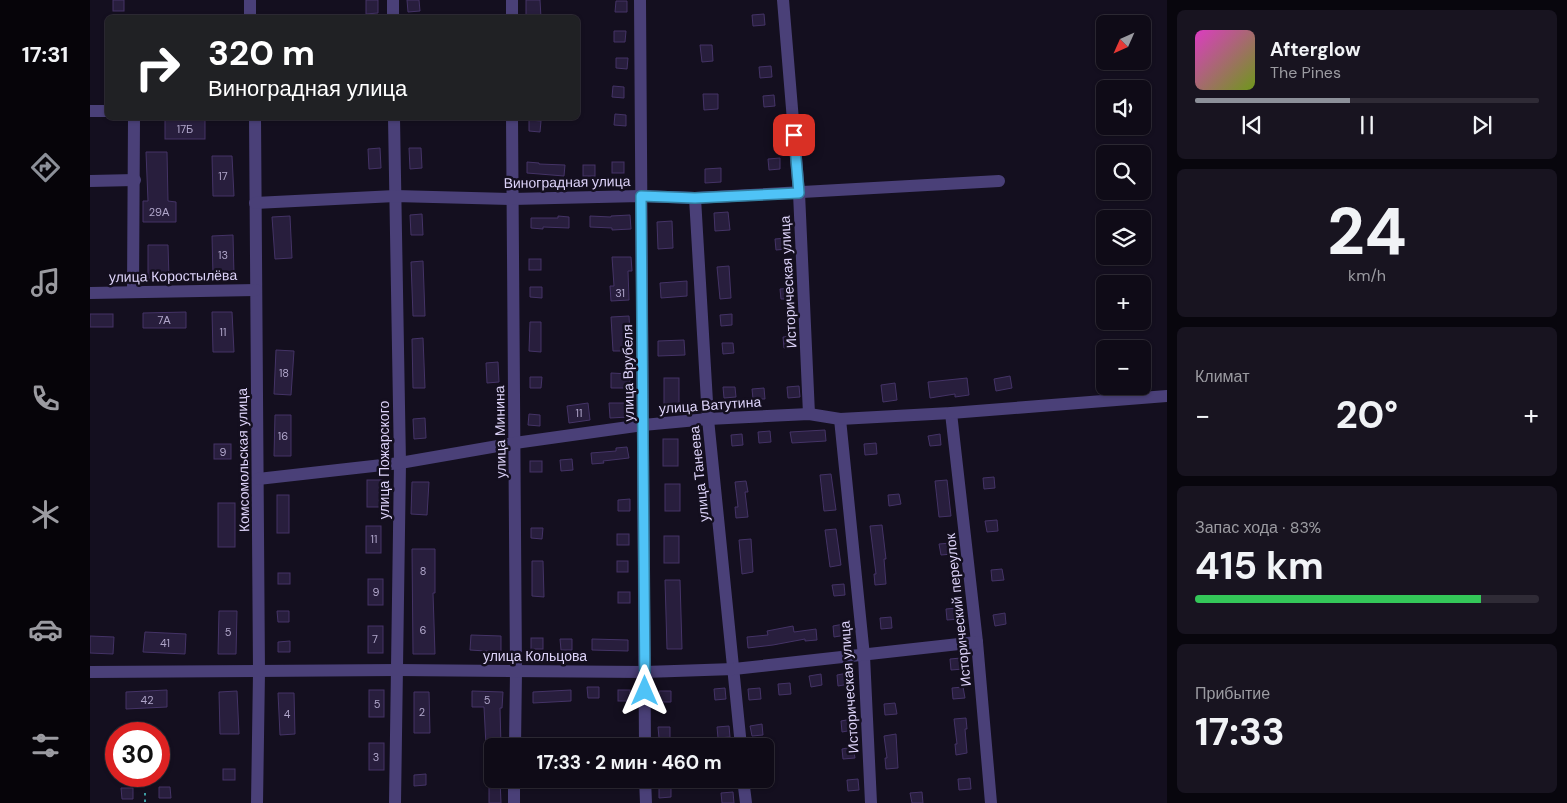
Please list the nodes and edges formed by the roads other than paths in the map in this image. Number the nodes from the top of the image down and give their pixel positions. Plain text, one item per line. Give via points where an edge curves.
1 (250, 0) edge
2 (393, 0) edge
3 (512, 0) edge
4 (640, 0) edge
5 (783, 0) edge
6 (250, 15) edge
7 (393, 15) edge
8 (512, 15) edge
9 (90, 111) edge
10 (105, 111) edge
11 (134, 120) edge
12 (255, 120) edge
13 (394, 120) edge
14 (512, 120) edge
15 (135, 180) junction
16 (90, 181) edge
17 (999, 181) dead end
18 (799, 193) junction
19 (395, 196) junction
20 (641, 196) junction
21 (695, 198) junction
22 (512, 199) junction
23 (254, 204) junction
24 (256, 290) junction
25 (133, 291) junction
26 (90, 293) edge
27 (1167, 396) edge
28 (951, 413) junction
29 (809, 414) junction
30 (708, 419) junction
31 (840, 419) junction
32 (643, 425) junction
33 (515, 443) junction
34 (400, 463) junction
35 (258, 479) junction
36 (977, 642) junction
37 (864, 656) junction
38 (734, 669) junction
39 (397, 670) junction
40 (516, 671) junction
41 (90, 672) edge
42 (259, 672) junction
43 (645, 672) junction
44 (515, 738) edge
45 (645, 738) edge
46 (740, 738) edge
47 (514, 788) edge
48 (646, 788) edge
49 (745, 788) edge
50 (257, 803) edge
51 (396, 803) edge
52 (514, 803) edge
53 (646, 803) edge
54 (746, 803) edge
55 (871, 803) edge
56 (991, 803) edge

1 - 6 street
2 - 7 street
3 - 8 street
4 - 20 street, улица Врубеля
5 - 18 street, Историческая улица
9 - 10 street
11 - 15 street
12 - 23 street, Комсомольская улица
13 - 19 street, улица Пожарского
14 - 22 street, улица Минина
15 - 16 street
15 - 25 street
17 - 18 street, Виноградная улица
18 - 21 street, Виноградная улица
18 - 29 street, Историческая улица
19 - 22 street, Виноградная улица
19 - 23 street, Виноградная улица
19 - 34 street, улица Пожарского
20 - 21 street, Виноградная улица
20 - 22 street, Виноградная улица
20 - 32 street, улица Врубеля
21 - 30 street, улица Танеева
22 - 33 street, улица Минина
23 - 24 street, Комсомольская улица
24 - 25 street, улица Коростылёва
24 - 35 street, Комсомольская улица
25 - 26 street, улица Коростылёва
27 - 28 street, улица Ватутина
28 - 31 street, улица Ватутина
28 - 36 street, Исторический переулок
29 - 30 street, улица Ватутина
29 - 31 street, улица Ватутина
30 - 32 street, улица Ватутина
30 - 38 street, улица Танеева
31 - 37 street, Историческая улица
32 - 33 street, улица Ватутина
32 - 43 street, улица Врубеля
33 - 34 street, улица Ватутина
33 - 40 street, улица Минина
34 - 35 street, улица Ватутина
34 - 39 street, улица Пожарского
35 - 42 street, Комсомольская улица
36 - 37 street, улица Кольцова
36 - 56 street, Исторический переулок
37 - 38 street, улица Кольцова
37 - 55 street, Историческая улица
38 - 43 street, улица Кольцова
38 - 46 street, улица Танеева
39 - 40 street, улица Кольцова
39 - 42 street, улица Кольцова
39 - 51 street, улица Пожарского
40 - 43 street, улица Кольцова
40 - 44 street, улица Минина
41 - 42 street, улица Кольцова
42 - 50 street, Комсомольская улица
43 - 45 street, улица Врубеля
47 - 52 street
48 - 53 street
49 - 54 street

